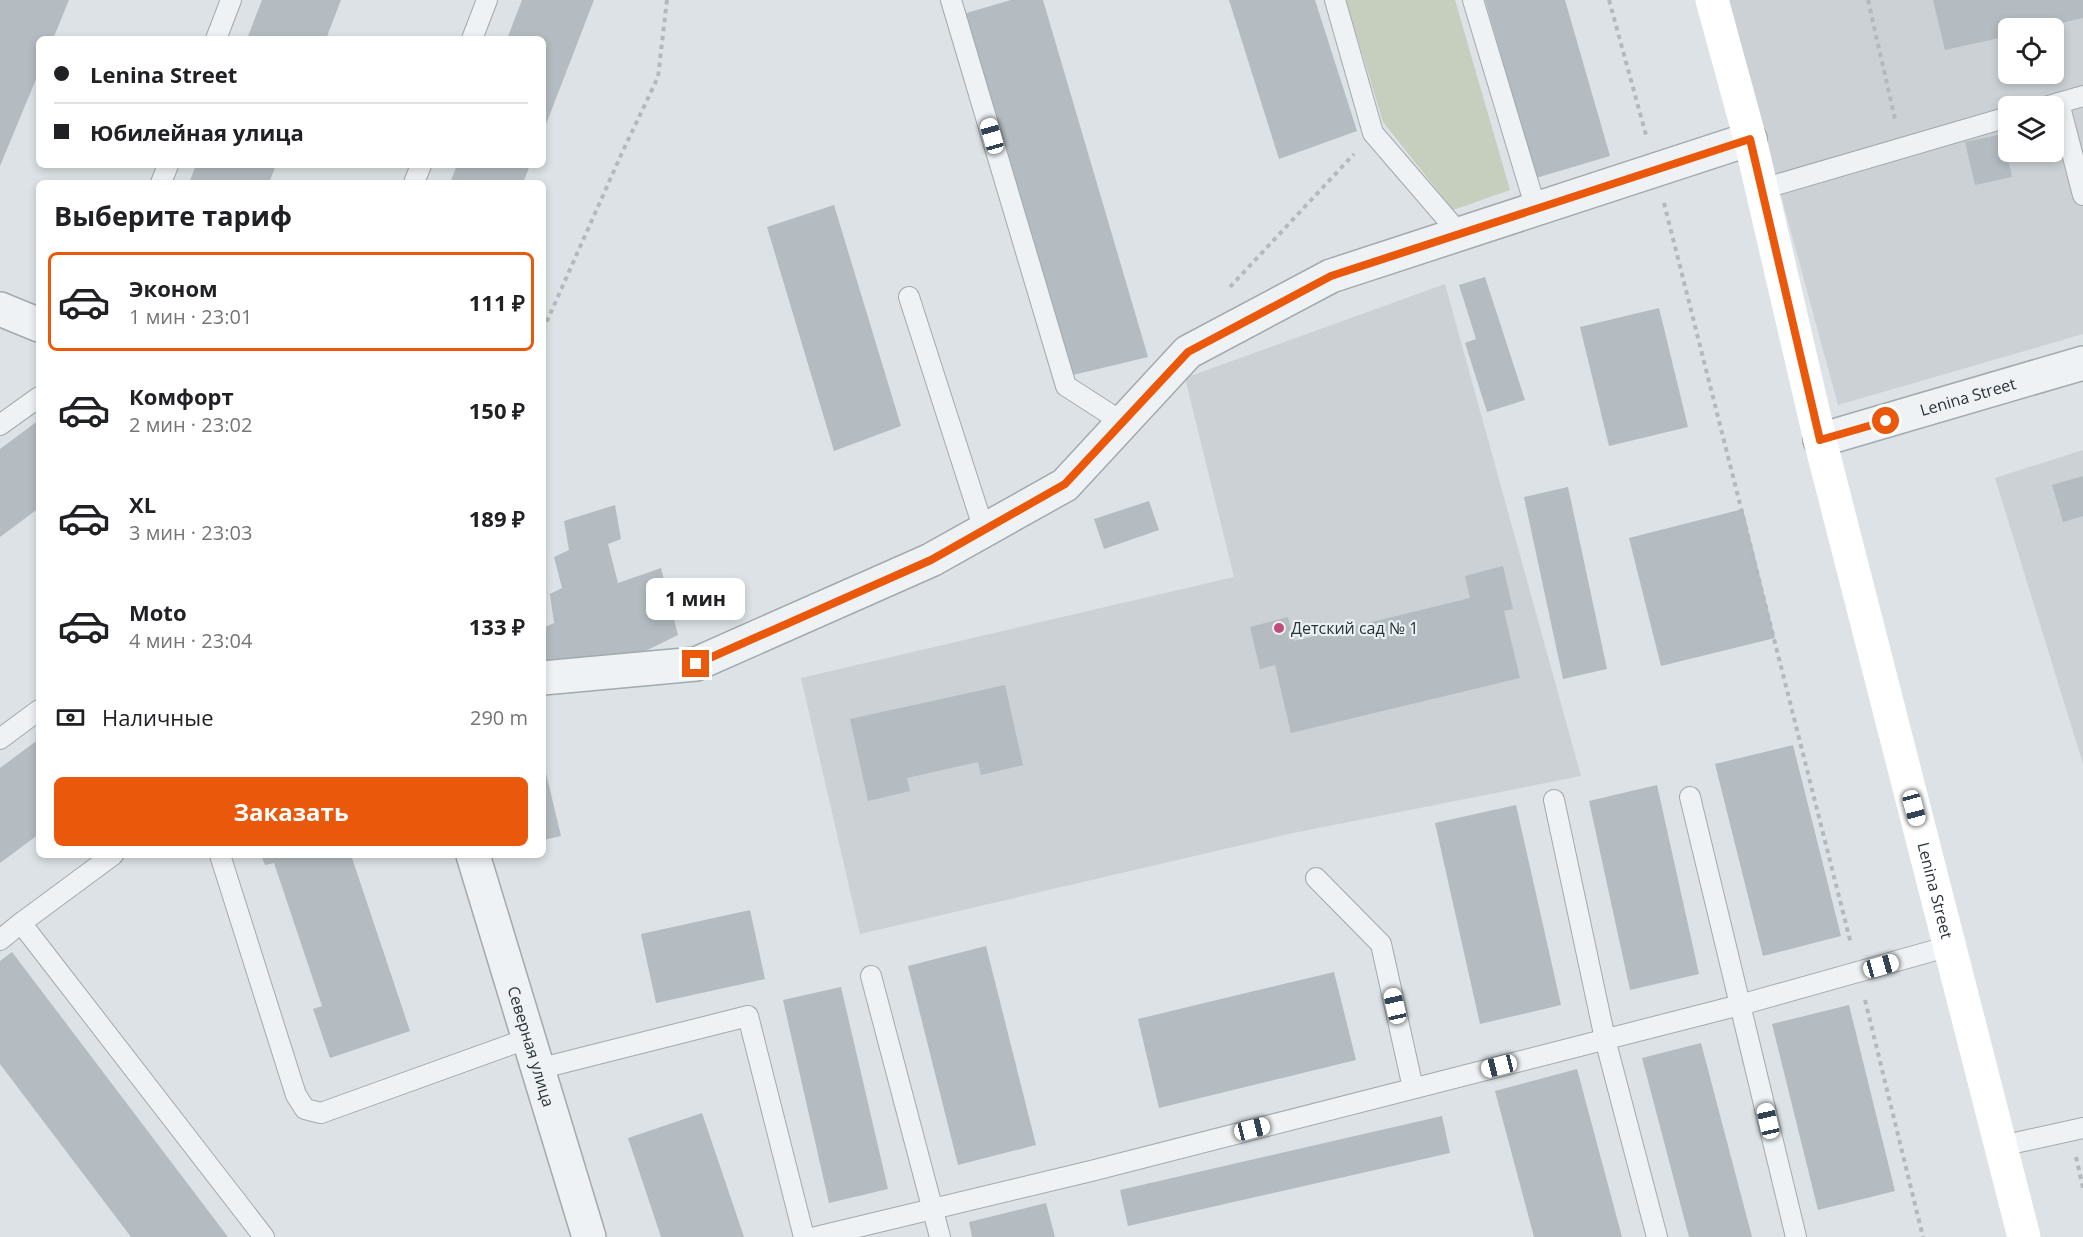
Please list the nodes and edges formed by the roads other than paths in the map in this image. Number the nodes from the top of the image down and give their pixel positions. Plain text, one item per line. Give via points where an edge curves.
1 (231, 0) edge
2 (487, 0) edge
3 (951, 0) edge
4 (1335, 0) edge
5 (1473, 0) edge
6 (1712, 0) edge
7 (217, 36) edge
8 (473, 36) edge
9 (2083, 96) edge
10 (2064, 102) edge
11 (1998, 120) edge
12 (1750, 139) junction
13 (2064, 140) edge
14 (1762, 189) junction
15 (2083, 195) edge
16 (1536, 209) junction
17 (1459, 233) junction
18 (909, 297) dead end
19 (0, 309) edge
20 (36, 324) edge
21 (2083, 363) edge
22 (36, 399) edge
23 (1122, 422) junction
24 (0, 425) edge
25 (1820, 440) junction
26 (984, 530) junction
27 (546, 678) edge
28 (36, 712) edge
29 (0, 739) edge
30 (1690, 797) dead end
31 (1554, 800) dead end
32 (110, 858) edge
33 (221, 858) edge
34 (475, 858) edge
35 (1316, 878) dead end
36 (21, 924) junction
37 (0, 940) edge
38 (1950, 946) junction
39 (871, 976) dead end
40 (1740, 1005) junction
41 (529, 1038) junction
42 (1605, 1039) junction
43 (538, 1069) junction
44 (1413, 1088) junction
45 (2083, 1128) edge
46 (2001, 1146) junction
47 (932, 1209) junction
48 (264, 1237) edge
49 (589, 1237) edge
50 (804, 1237) edge
51 (816, 1237) edge
52 (940, 1237) edge
53 (1657, 1237) edge
54 (1796, 1237) edge
55 (2024, 1237) edge

1 - 7 lane
2 - 8 lane
3 - 23 lane via 1066,386
4 - 17 lane via 1373,133
5 - 16 lane
6 - 12 main road, Lenina Street
9 - 10 lane
11 - 14 lane
12 - 14 main road, Lenina Street
12 - 16 street
13 - 15 lane
14 - 25 main road, Lenina Street
16 - 17 street
17 - 23 street via 1331,276 1188,352
18 - 26 lane
19 - 20 street
21 - 25 street, Lenina Street
22 - 24 lane
23 - 26 street via 1065,484
25 - 38 main road, Lenina Street
26 - 27 street via 931,560 696,664
28 - 29 lane
30 - 40 lane
31 - 42 lane
32 - 36 lane
33 - 41 lane via 296,1095 305,1108 321,1113
34 - 41 street, Северная улица
35 - 44 lane via 1381,944
36 - 37 lane
36 - 48 lane
38 - 40 lane
38 - 46 main road, Lenina Street
39 - 47 lane
40 - 42 lane
40 - 54 lane
41 - 43 street, Северная улица
42 - 44 lane
42 - 53 lane
43 - 49 street, Северная улица
43 - 50 lane via 748,1016
44 - 47 lane
45 - 46 lane
46 - 55 main road, Lenina Street
47 - 51 lane
47 - 52 lane

